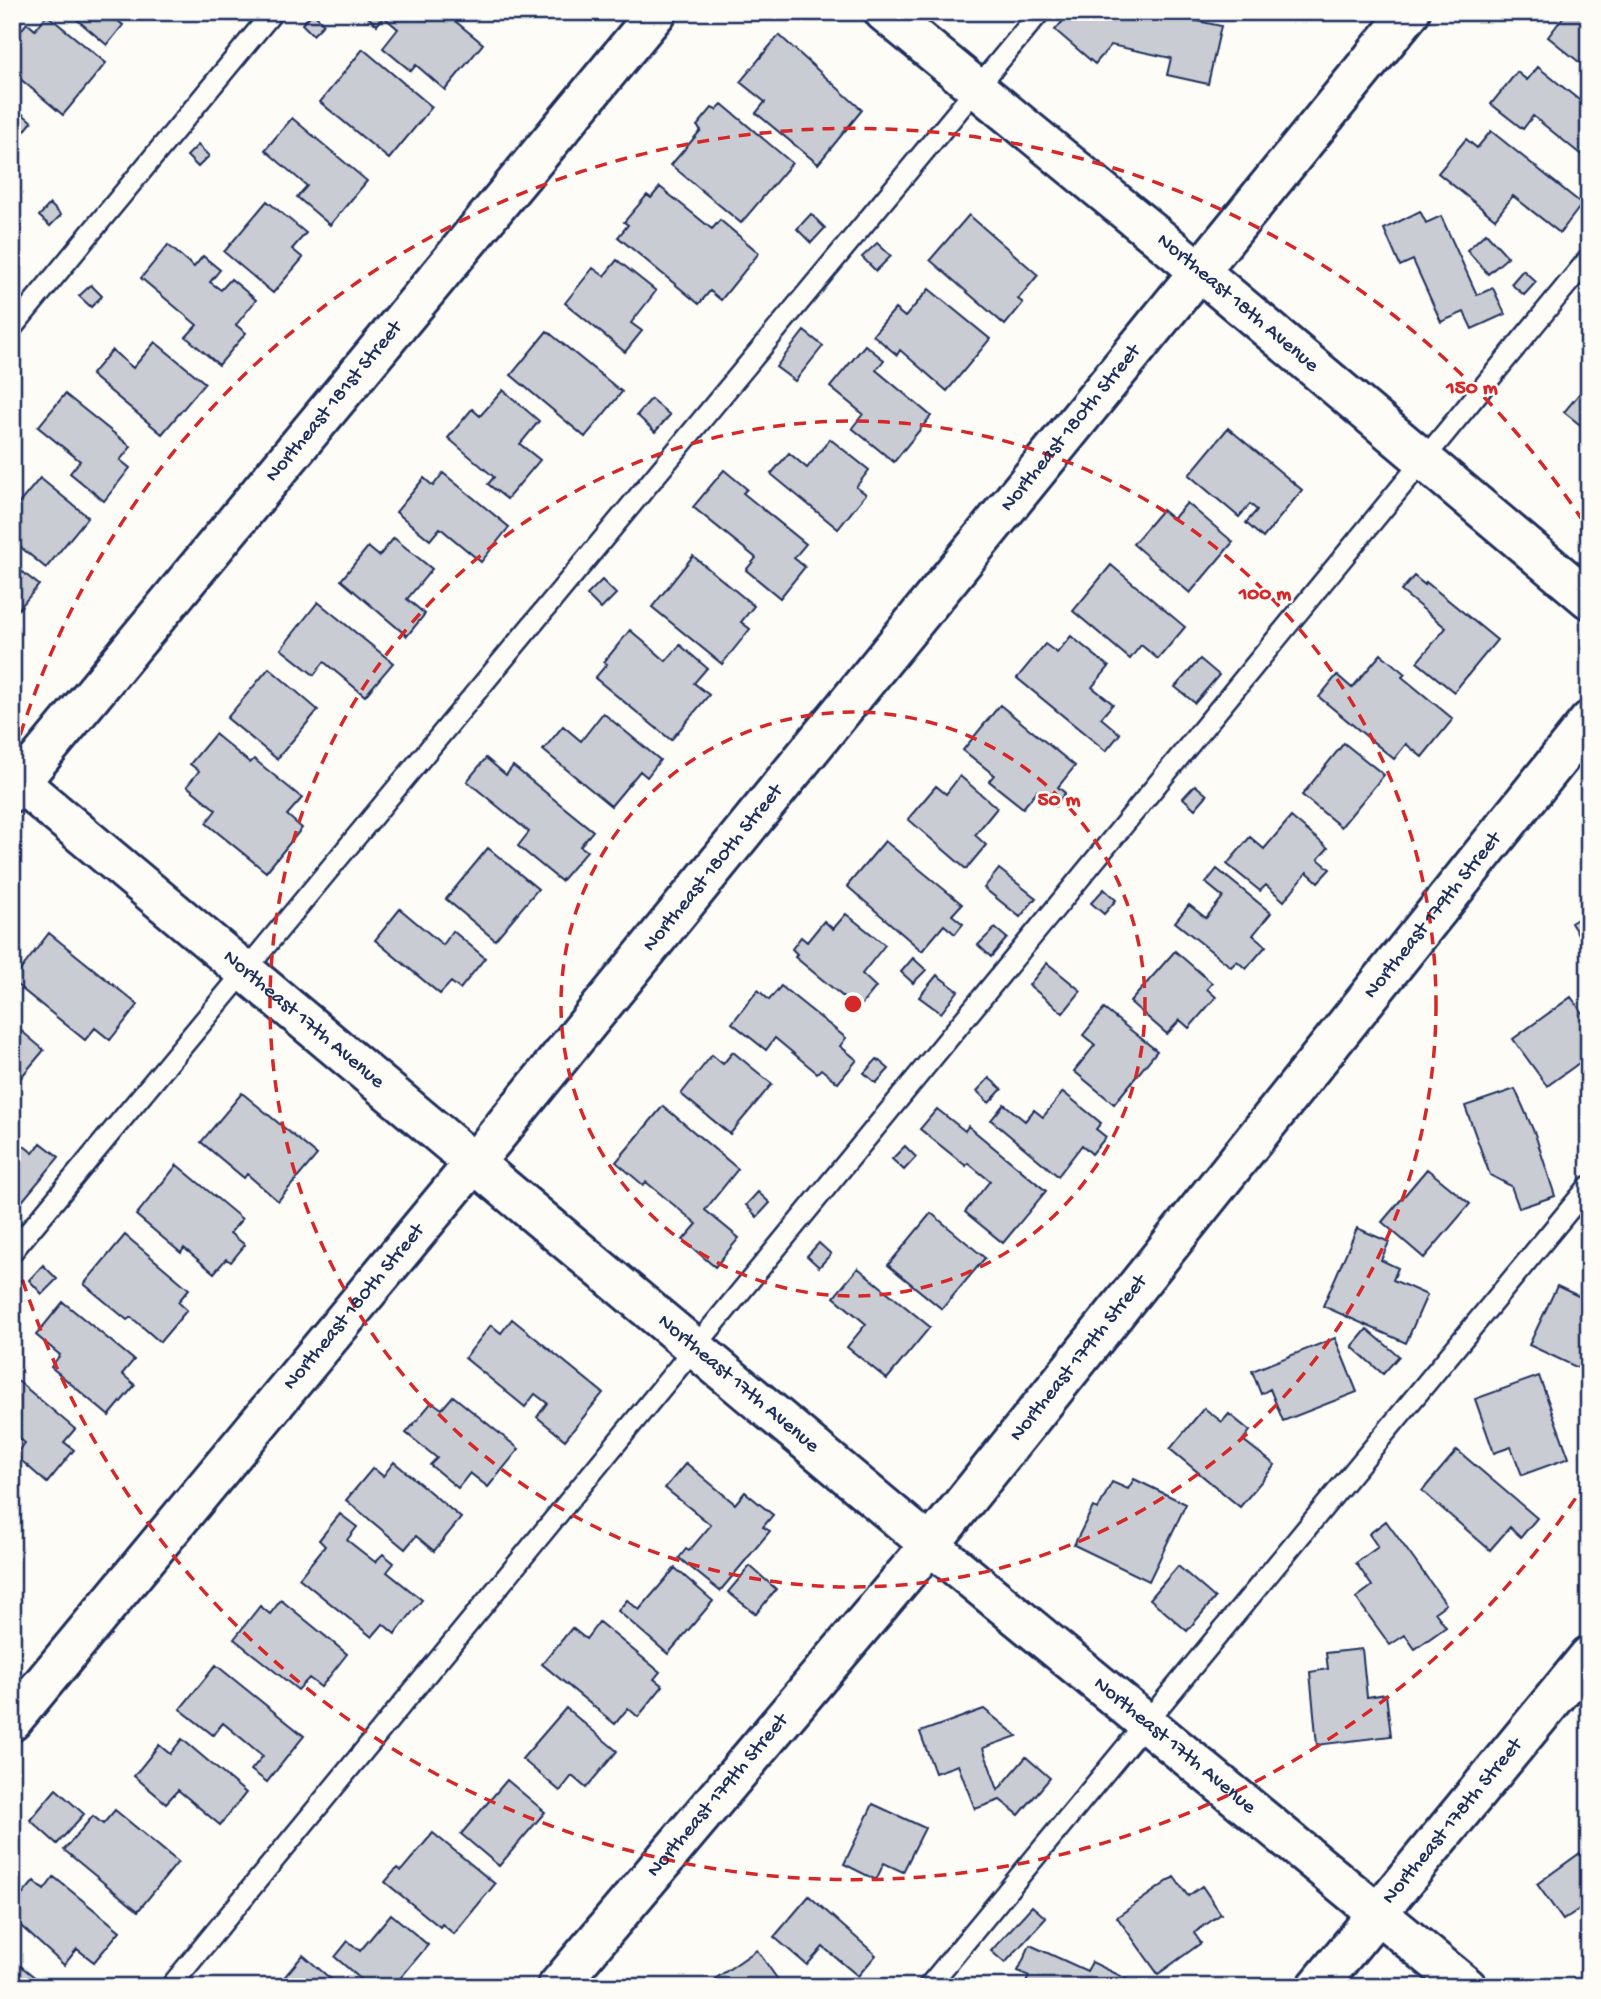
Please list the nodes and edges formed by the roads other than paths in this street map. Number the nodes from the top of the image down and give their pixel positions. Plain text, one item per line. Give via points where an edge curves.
1 (273, 12) edge
2 (657, 12) edge
3 (884, 12) edge
4 (1040, 12) edge
5 (1410, 12) edge
6 (976, 91) junction
7 (1589, 258) edge
8 (1198, 271) junction
9 (12, 328) edge
10 (1425, 462) junction
11 (1589, 599) edge
12 (1589, 721) edge
13 (15, 784) edge
14 (246, 972) junction
15 (474, 1163) junction
16 (1589, 1186) edge
17 (12, 1252) edge
18 (696, 1349) junction
19 (930, 1545) junction
20 (1589, 1656) edge
21 (12, 1721) edge
22 (1147, 1723) junction
23 (1378, 1913) junction
24 (170, 1987) edge
25 (557, 1987) edge
26 (928, 1987) edge
27 (1317, 1987) edge
28 (1467, 1987) edge

1 - 9 lane
2 - 13 street, Northeast 181st Street
3 - 6 street, Northeast 18th Avenue
4 - 6 lane
5 - 8 street, Northeast 180th Street
6 - 8 street, Northeast 18th Avenue
6 - 14 lane
7 - 10 lane
8 - 10 street, Northeast 18th Avenue
8 - 15 street, Northeast 180th Street
10 - 11 street, Northeast 18th Avenue
10 - 18 lane
12 - 19 street, Northeast 179th Street
13 - 14 street, Northeast 17th Avenue
14 - 15 street, Northeast 17th Avenue
14 - 17 lane
15 - 18 street, Northeast 17th Avenue
15 - 21 street, Northeast 180th Street
16 - 22 lane
18 - 19 street, Northeast 17th Avenue
18 - 24 lane
19 - 22 street, Northeast 17th Avenue
19 - 25 street, Northeast 179th Street
20 - 23 street, Northeast 178th Street
22 - 23 street, Northeast 17th Avenue
22 - 26 lane
23 - 27 street, Northeast 178th Street
23 - 28 street, Northeast 17th Avenue

